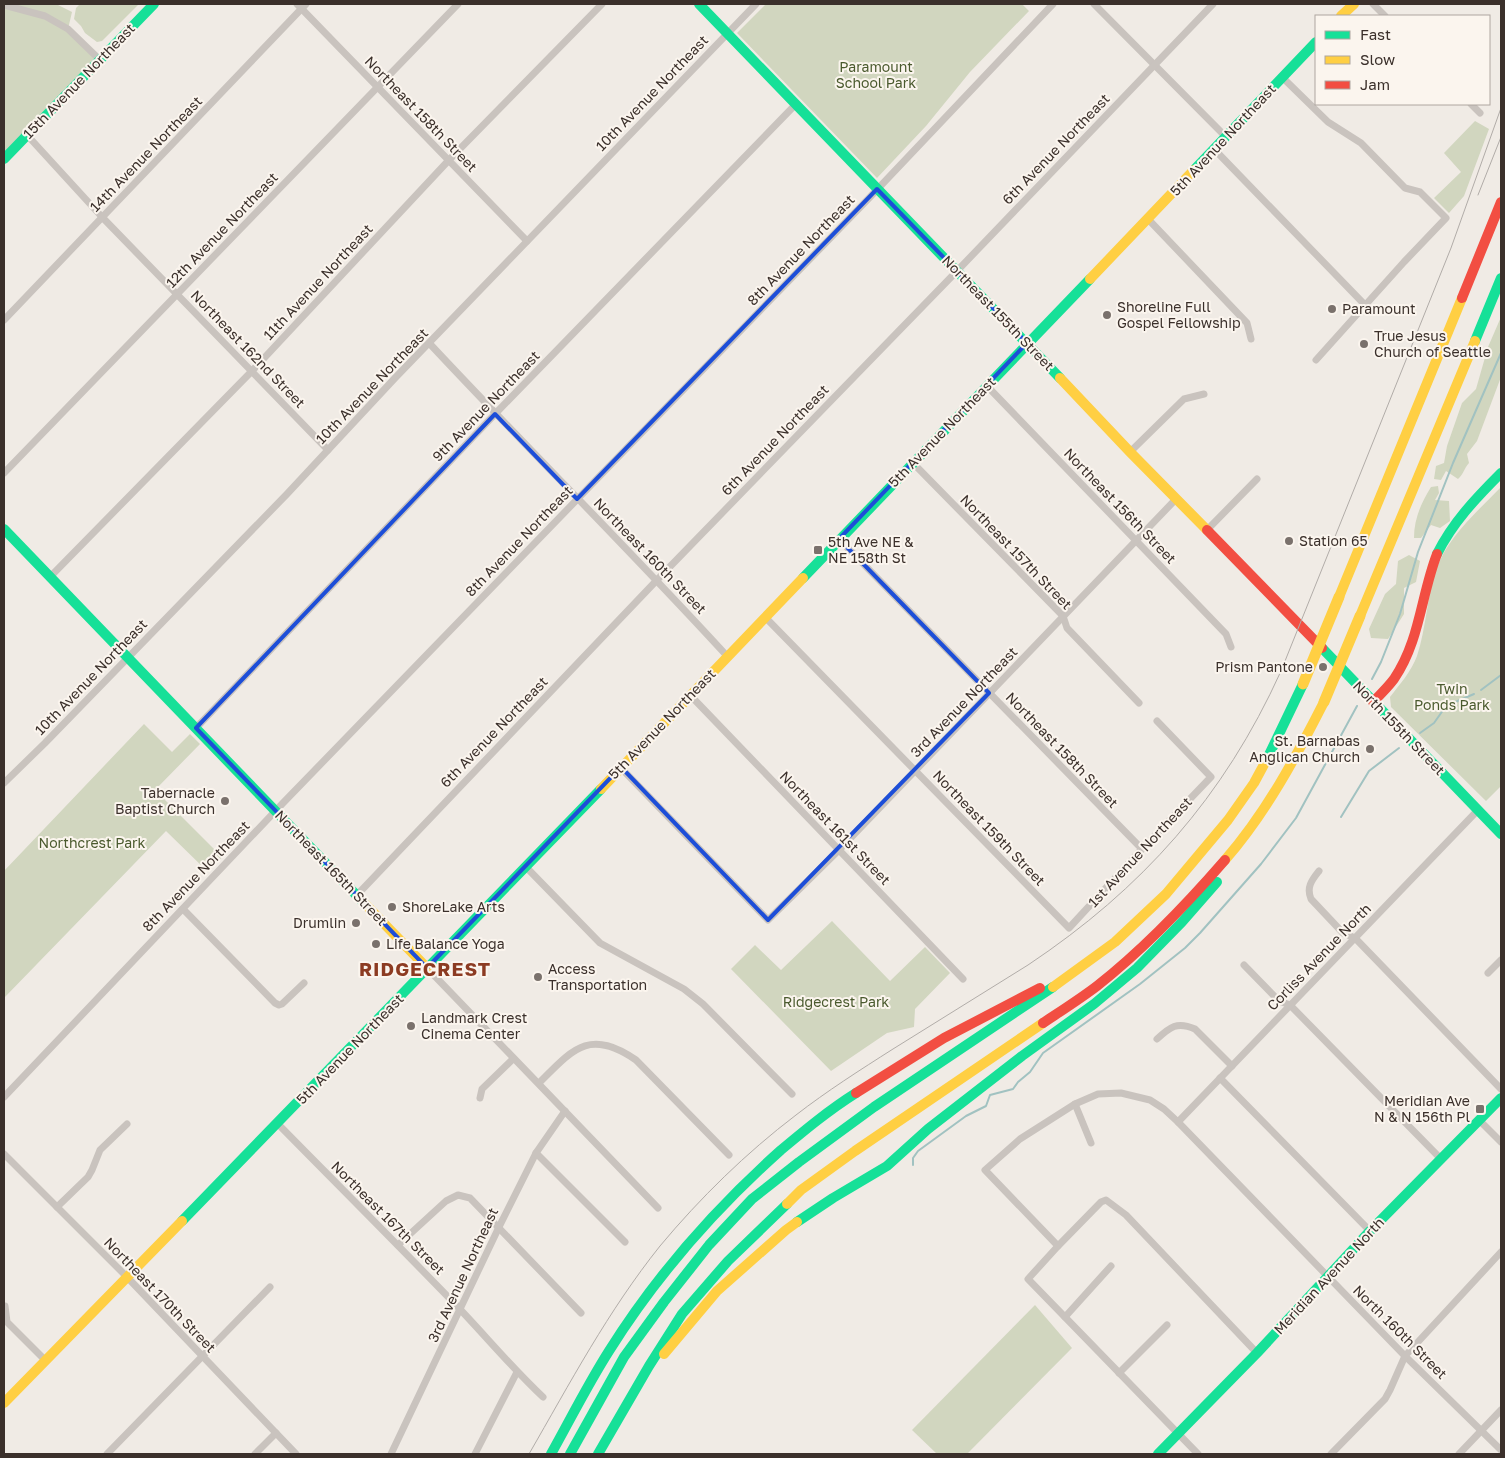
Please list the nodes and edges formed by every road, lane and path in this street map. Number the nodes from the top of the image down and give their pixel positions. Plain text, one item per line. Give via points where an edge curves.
1 (154, 4) edge
2 (458, 4) edge
3 (602, 4) edge
4 (699, 4) edge
5 (756, 4) edge
6 (1053, 4) edge
7 (1094, 4) edge
8 (1212, 4) edge
9 (1354, 4) edge
10 (1373, 4) edge
11 (4, 5) edge
12 (301, 5) edge
13 (1343, 15) edge
14 (1384, 15) edge
15 (727, 33) junction
16 (1315, 43) edge
17 (100, 60) junction
18 (1154, 64) junction
19 (1282, 77) junction
20 (378, 87) junction
21 (796, 104) junction
22 (1472, 105) edge
23 (1480, 112) dead end
24 (26, 135) junction
25 (1226, 137) junction
26 (1214, 149) junction
27 (4, 159) edge
28 (449, 160) junction
29 (878, 189) junction
30 (1501, 194) edge
31 (1501, 202) edge
32 (102, 217) junction
33 (1148, 219) junction
34 (1494, 219) junction
35 (527, 241) junction
36 (957, 271) junction
37 (1501, 278) edge
38 (178, 294) junction
39 (1365, 305) junction
40 (4, 320) edge
41 (1252, 339) dead end
42 (1027, 343) junction
43 (430, 344) junction
44 (1316, 360) dead end
45 (251, 372) junction
46 (987, 386) junction
47 (1204, 394) dead end
48 (495, 414) junction
49 (328, 450) junction
50 (1130, 452) junction
51 (913, 463) junction
52 (4, 473) edge
53 (1501, 473) edge
54 (1257, 479) dead end
55 (1176, 498) junction
56 (577, 499) junction
57 (4, 529) edge
58 (1208, 530) junction
59 (840, 539) junction
60 (1136, 540) junction
61 (50, 577) junction
62 (657, 580) junction
63 (1063, 616) junction
64 (764, 617) junction
65 (1298, 622) joint
66 (1231, 647) dead end
67 (727, 656) junction
68 (127, 657) junction
69 (989, 693) junction
70 (690, 695) junction
71 (1373, 702) junction
72 (1139, 703) dead end
73 (1157, 721) dead end
74 (196, 728) junction
75 (620, 768) junction
76 (916, 771) junction
77 (4, 783) edge
78 (1478, 810) junction
79 (276, 811) junction
80 (1501, 834) edge
81 (1142, 849) junction
82 (839, 850) junction
83 (1233, 852) junction
84 (526, 867) junction
85 (1319, 871) dead end
86 (357, 895) junction
87 (183, 909) junction
88 (1069, 928) joint
89 (1355, 938) junction
90 (1501, 960) edge
91 (1088, 962) junction
92 (1244, 965) dead end
93 (427, 968) junction
94 (1488, 972) dead end
95 (963, 979) dead end
96 (304, 983) dead end
97 (1290, 1005) junction
98 (1157, 1039) dead end
99 (513, 1059) junction
100 (1232, 1066) junction
101 (1220, 1078) junction
102 (539, 1083) junction
103 (1501, 1089) edge
104 (792, 1094) dead end
105 (4, 1097) edge
106 (480, 1098) dead end
107 (1501, 1098) edge
108 (1075, 1104) junction
109 (565, 1111) junction
110 (1479, 1120) junction
111 (1178, 1122) junction
112 (277, 1123) junction
113 (127, 1124) dead end
114 (1501, 1142) edge
115 (1091, 1143) dead end
116 (536, 1153) junction
117 (4, 1154) edge
118 (729, 1155) dead end
119 (1442, 1159) junction
120 (57, 1207) junction
121 (658, 1208) dead end
122 (499, 1227) junction
123 (1370, 1232) junction
124 (625, 1242) dead end
125 (398, 1245) junction
126 (1058, 1246) junction
127 (1501, 1252) edge
128 (1111, 1266) dead end
129 (1328, 1276) junction
130 (127, 1277) junction
131 (270, 1287) dead end
132 (5, 1306) edge
133 (461, 1310) junction
134 (581, 1313) dead end
135 (1065, 1317) junction
136 (1167, 1325) dead end
137 (1257, 1353) junction
138 (1405, 1356) junction
139 (203, 1357) junction
140 (46, 1360) junction
141 (649, 1366) junction
142 (517, 1372) junction
143 (1119, 1373) junction
144 (543, 1397) dead end
145 (4, 1403) edge
146 (1501, 1410) edge
147 (1482, 1431) junction
148 (276, 1433) junction
149 (1177, 1434) junction
150 (1501, 1450) edge
151 (108, 1454) edge
152 (255, 1454) edge
153 (296, 1454) edge
154 (391, 1454) edge
155 (476, 1454) edge
156 (551, 1454) edge
157 (570, 1454) edge
158 (598, 1454) edge
159 (1158, 1454) edge
160 (1198, 1454) edge
161 (1331, 1454) edge
162 (1459, 1454) edge

1 - 17 main road, 15th Avenue Northeast
2 - 20 street, 12th Avenue Northeast
3 - 28 street, 11th Avenue Northeast
4 - 15 main road, Northeast 155th Street
5 - 15 street, 10th Avenue Northeast
6 - 29 street, 8th Avenue Northeast
7 - 18 street
8 - 18 street, 6th Avenue Northeast
9 - 13 main road
10 - 14 street
11 - 17 street via 45,16 68,29
12 - 20 street, Northeast 158th Street
12 - 32 street, 14th Avenue Northeast
15 - 21 main road, Northeast 155th Street
15 - 35 street, 10th Avenue Northeast
16 - 19 main road, 5th Avenue Northeast
17 - 24 main road, 15th Avenue Northeast
18 - 25 street
18 - 36 street, 6th Avenue Northeast
19 - 25 main road, 5th Avenue Northeast
19 - 39 street via 1328,122 1361,143 1405,188 1420,192 1446,218
20 - 28 street, Northeast 158th Street
20 - 38 street, 12th Avenue Northeast
21 - 29 main road, Northeast 155th Street
21 - 48 street, 9th Avenue Northeast
22 - 23 street
24 - 27 main road, 15th Avenue Northeast
24 - 32 street, Northeast 162nd Street
25 - 26 main road, 5th Avenue Northeast
26 - 33 main road, 5th Avenue Northeast
26 - 39 street
28 - 35 street, Northeast 158th Street
28 - 45 street, 11th Avenue Northeast
29 - 36 main road, Northeast 155th Street
29 - 56 street, 8th Avenue Northeast
30 - 34 main road
31 - 34 main road
32 - 38 street, Northeast 162nd Street
32 - 40 street, 14th Avenue Northeast
33 - 41 street via 1247,323
33 - 42 main road, 5th Avenue Northeast
34 - 91 main road, bridge via 1304,684 1254,783 1228,820 1166,894 1115,942
35 - 43 street, 10th Avenue Northeast
36 - 42 main road, Northeast 155th Street
36 - 62 street, 6th Avenue Northeast
37 - 83 main road, bridge via 1324,702 1286,774
38 - 45 street, Northeast 162nd Street
38 - 52 street, 12th Avenue Northeast
39 - 44 street
42 - 46 main road, 5th Avenue Northeast
42 - 50 main road, Northeast 155th Street
43 - 48 street, Northeast 160th Street
43 - 49 street, 10th Avenue Northeast
45 - 49 street, Northeast 162nd Street
45 - 61 street, 11th Avenue Northeast
46 - 51 main road, 5th Avenue Northeast
46 - 60 street, Northeast 156th Street
47 - 50 street via 1184,399
48 - 56 street, Northeast 160th Street
48 - 74 street, 9th Avenue Northeast
49 - 68 street, 10th Avenue Northeast
50 - 55 main road, Northeast 155th Street
51 - 59 main road, 5th Avenue Northeast
51 - 63 street, Northeast 157th Street
53 - 71 main road via 1444,537 1431,570 1411,648 1393,681
54 - 58 street
55 - 58 main road, Northeast 155th Street
55 - 60 street, 3rd Avenue Northeast
56 - 62 street, Northeast 160th Street
56 - 79 street, 8th Avenue Northeast
57 - 61 main road, Northeast 165th Street
58 - 65 main road, Northeast 155th Street
59 - 64 main road, 5th Avenue Northeast
59 - 69 street, Northeast 158th Street
60 - 63 street, 3rd Avenue Northeast
60 - 66 street, Northeast 156th Street via 1226,634
61 - 68 main road, Northeast 165th Street
62 - 67 street, Northeast 160th Street
62 - 86 street, 6th Avenue Northeast
63 - 69 street, 3rd Avenue Northeast
63 - 72 street, Northeast 157th Street via 1067,628
64 - 67 main road, 5th Avenue Northeast
64 - 76 street, Northeast 159th Street
65 - 71 main road, North 155th Street
67 - 70 main road, 5th Avenue Northeast
68 - 74 main road, Northeast 165th Street
68 - 77 street, 10th Avenue Northeast
69 - 76 street, 3rd Avenue Northeast
69 - 81 street, Northeast 158th Street
70 - 75 main road, 5th Avenue Northeast
70 - 82 street, Northeast 161st Street
71 - 78 main road, North 155th Street
73 - 81 street, 1st Avenue Northeast via 1211,777
74 - 79 main road, Northeast 165th Street
75 - 82 street, 3rd Avenue Northeast via 768,920
75 - 84 main road, 5th Avenue Northeast
76 - 82 street, 3rd Avenue Northeast
76 - 88 street, Northeast 159th Street
78 - 80 main road, North 155th Street
78 - 89 street, Corliss Avenue North
79 - 86 main road, Northeast 165th Street
79 - 87 street, 8th Avenue Northeast
81 - 88 street, 1st Avenue Northeast
82 - 95 street, Northeast 161st Street
83 - 141 main road via 1131,958 1096,986 802,1190 728,1261 682,1314
83 - 141 main road via 1225,873 1137,968 928,1129 887,1166 786,1230 717,1291 666,1352
84 - 93 main road, 5th Avenue Northeast
84 - 104 street via 600,943 684,989 703,1004
85 - 89 street via 1309,885 1311,899 1343,933
86 - 93 main road, Northeast 165th Street
87 - 96 street via 275,1003 282,1004
87 - 105 street, 8th Avenue Northeast
89 - 97 street, Corliss Avenue North
89 - 103 street
90 - 94 street
91 - 156 main road via 944,1038 847,1098 752,1176 712,1216 645,1298 608,1352
91 - 157 main road via 874,1107 752,1199 709,1245 624,1358
92 - 97 street via 1279,1001
93 - 99 street, Northeast 165th Street
93 - 112 main road, 5th Avenue Northeast
97 - 100 street, Corliss Avenue North
97 - 119 street
98 - 100 street via 1168,1029 1187,1026 1195,1029
99 - 102 street, Northeast 165th Street
99 - 106 street via 482,1089
100 - 101 street, Corliss Avenue North
101 - 111 street, Corliss Avenue North
101 - 123 street
102 - 109 street, Northeast 165th Street
102 - 118 street via 566,1056 584,1046 598,1044 614,1048 636,1060
107 - 110 main road, Meridian Avenue North
108 - 111 street, North 160th Street via 1098,1094 1121,1093 1150,1100
108 - 115 street
108 - 126 street, North 160th Street via 1020,1139 985,1170
109 - 116 street, 3rd Avenue Northeast
109 - 121 street, Northeast 165th Street
110 - 114 street
110 - 119 main road, Meridian Avenue North
111 - 129 street, North 160th Street
112 - 125 street, Northeast 167th Street
112 - 130 main road, 5th Avenue Northeast
113 - 120 street via 100,1150 88,1177
116 - 122 street, 3rd Avenue Northeast
116 - 124 street
117 - 120 street, Northeast 170th Street
119 - 123 main road, Meridian Avenue North
120 - 130 street, Northeast 170th Street
122 - 125 street via 470,1198 458,1195 446,1201
122 - 133 street, 3rd Avenue Northeast
122 - 134 street
123 - 129 main road, Meridian Avenue North
125 - 133 street, Northeast 167th Street
126 - 135 street via 1028,1279
126 - 137 street via 1106,1200 1126,1215
127 - 138 street
128 - 135 street
129 - 137 main road, Meridian Avenue North
129 - 138 street, North 160th Street
130 - 139 street, Northeast 170th Street
130 - 140 main road, 5th Avenue Northeast
131 - 139 street
132 - 140 street via 7,1322
133 - 142 street, Northeast 167th Street
133 - 154 street, 3rd Avenue Northeast
135 - 143 street
136 - 143 street
137 - 149 main road, Meridian Avenue North
138 - 147 street, North 160th Street
138 - 161 street via 1385,1398
139 - 148 street, Northeast 170th Street
139 - 151 street
140 - 145 main road, 5th Avenue Northeast
141 - 158 main road
142 - 144 street, Northeast 167th Street
142 - 155 street
143 - 149 street
146 - 147 street
147 - 150 street, North 160th Street
147 - 162 street
148 - 152 street
148 - 153 street, Northeast 170th Street
149 - 159 main road, Meridian Avenue North
149 - 160 street

